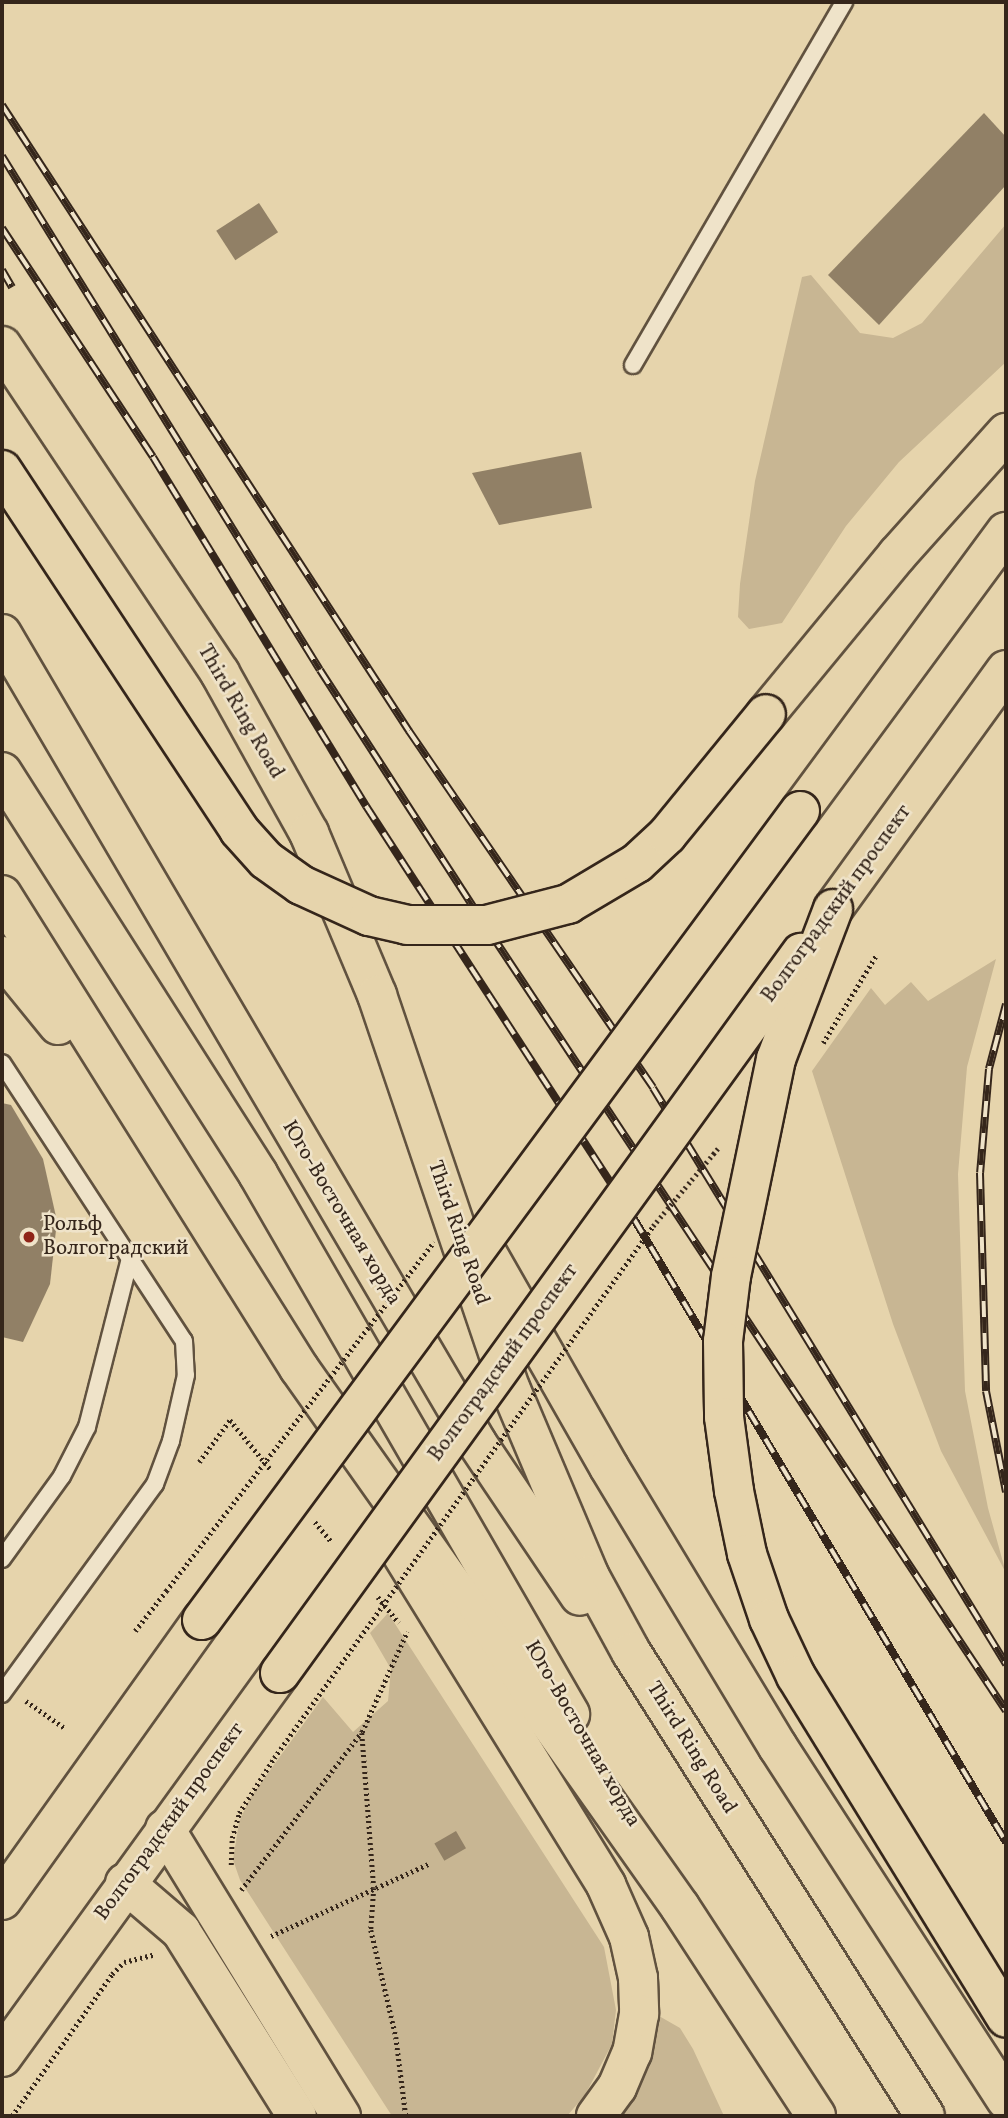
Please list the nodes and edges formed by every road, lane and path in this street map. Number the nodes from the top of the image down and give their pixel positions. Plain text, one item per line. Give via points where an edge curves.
1 (844, 2) edge
2 (2, 346) edge
3 (633, 365) dead end
4 (1006, 433) edge
5 (2, 470) edge
6 (1006, 532) edge
7 (2, 634) edge
8 (1006, 670) edge
9 (2, 772) edge
10 (2, 895) edge
11 (833, 909) junction
12 (877, 954) dead end
13 (2, 956) edge
14 (377, 995) junction
15 (821, 1047) dead end
16 (2, 1063) edge
17 (145, 1130) junction
18 (730, 1135) dead end
19 (130, 1258) junction
20 (299, 1368) junction
21 (230, 1420) dead end
22 (199, 1462) dead end
23 (2, 1559) edge
24 (166, 1591) dead end
25 (135, 1631) dead end
26 (4, 1691) edge
27 (66, 1729) dead end
28 (707, 1774) junction
29 (165, 1829) junction
30 (428, 1864) dead end
31 (232, 1869) dead end
32 (125, 1883) junction
33 (237, 1885) dead end
34 (374, 1888) junction
35 (2, 1900) edge
36 (680, 1907) junction
37 (267, 1937) dead end
38 (152, 1954) dead end
39 (860, 2012) junction
40 (1006, 2018) edge
41 (2, 2057) edge
42 (1006, 2099) edge
43 (324, 2114) edge
44 (12, 2116) edge
45 (406, 2116) edge
46 (596, 2116) edge
47 (816, 2116) edge
48 (925, 2116) edge
49 (948, 2116) edge

1 - 3 lane
2 - 14 main road, Third Ring Road via 205,651 261,744 331,881
4 - 5 main road, bridge via 897,555 667,835 637,863 568,904 528,918 476,926 407,925 369,916 302,885 266,860 239,830
6 - 35 main road, bridge via 202,1620
7 - 28 main road, Юго-Восточная хорда via 477,1443 533,1530
8 - 11 main road, Волгоградский проспект
9 - 36 main road, Юго-Восточная хорда via 342,1314
10 - 17 main road
11 - 29 main road, Волгоградский проспект, bridge
11 - 40 main road, bridge via 776,1059 731,1276 723,1341 734,1491 747,1554 769,1619 796,1676
12 - 15 path
13 - 17 main road
14 - 28 main road, Third Ring Road via 511,1390 550,1489 625,1641
14 - 42 main road via 443,1165 488,1259 778,1747
16 - 19 lane
17 - 20 main road
18 - 31 path, bridge via 653,1226 274,1758 239,1813 232,1838
19 - 23 lane via 88,1427 62,1476
19 - 26 lane via 184,1341 186,1375 171,1441 155,1484 132,1521
20 - 36 main road
20 - 46 main road via 310,1406 606,1885 629,1937 638,1978 639,2014 632,2052 617,2087
21 - 22 path
24 - 25 path
26 - 27 path
28 - 39 main road, Third Ring Road
29 - 32 main road, Волгоградский проспект
29 - 43 main road
30 - 34 path
32 - 41 main road, Волгоградский проспект
32 - 43 main road via 181,1931
33 - 34 path via 241,1891 362,1731
34 - 37 path
34 - 45 path via 371,1930 396,2037
36 - 47 main road
38 - 44 path via 124,1962 112,1974
39 - 48 main road, Third Ring Road
39 - 49 main road

